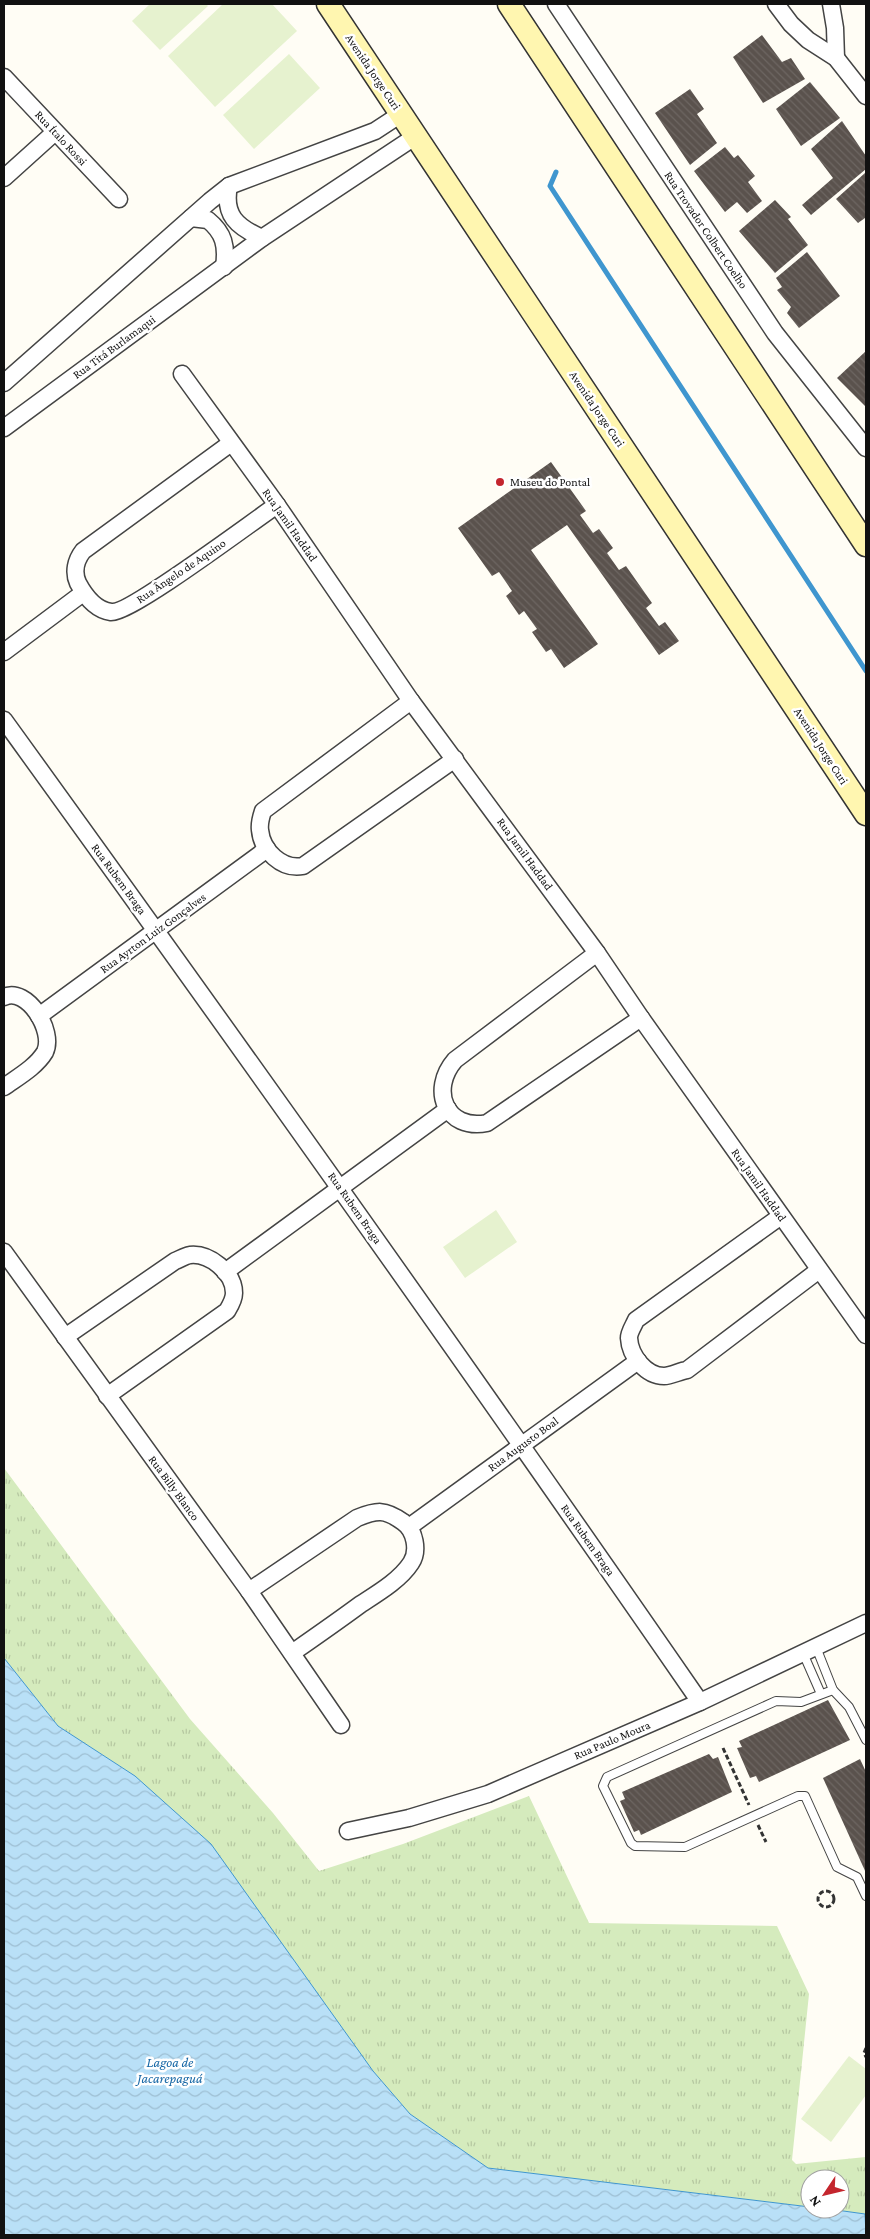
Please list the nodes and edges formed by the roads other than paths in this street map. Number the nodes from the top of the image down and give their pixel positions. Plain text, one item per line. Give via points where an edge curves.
1 (328, 4) edge
2 (509, 4) edge
3 (556, 4) edge
4 (776, 4) edge
5 (831, 4) edge
6 (836, 58) junction
7 (4, 78) edge
8 (866, 96) edge
9 (401, 114) junction
10 (55, 132) junction
11 (416, 136) junction
12 (4, 178) edge
13 (229, 186) junction
14 (119, 199) dead end
15 (191, 218) junction
16 (262, 238) junction
17 (224, 267) junction
18 (182, 374) dead end
19 (4, 384) edge
20 (4, 428) edge
21 (231, 443) junction
22 (866, 448) edge
23 (277, 505) junction
24 (866, 545) edge
25 (83, 593) junction
26 (4, 652) edge
27 (411, 701) junction
28 (4, 720) edge
29 (455, 759) junction
30 (866, 814) edge
31 (267, 849) junction
32 (156, 930) junction
33 (597, 953) junction
34 (4, 998) edge
35 (39, 1016) junction
36 (641, 1018) junction
37 (4, 1087) edge
38 (448, 1109) junction
39 (340, 1188) junction
40 (781, 1216) junction
41 (4, 1252) edge
42 (819, 1270) junction
43 (225, 1272) junction
44 (866, 1335) edge
45 (65, 1337) junction
46 (638, 1361) junction
47 (107, 1396) junction
48 (522, 1445) junction
49 (409, 1527) junction
50 (249, 1591) junction
51 (866, 1623) edge
52 (809, 1650) junction
53 (292, 1653) junction
54 (833, 1690) junction
55 (821, 1694) junction
56 (700, 1702) junction
57 (341, 1725) dead end
58 (866, 1740) edge
59 (348, 1831) dead end
60 (866, 1896) edge

1 - 9 street, Avenida Jorge Curi
2 - 24 street
3 - 22 street, Rua Trovador Colbert Coelho via 775,333
4 - 6 street via 808,40
5 - 6 street
6 - 8 street
7 - 10 street, Rua Ítalo Rossi
9 - 11 street, Avenida Jorge Curi
9 - 13 street via 375,131
10 - 12 street
10 - 14 street, Rua Ítalo Rossi
11 - 16 street, Rua Titá Burlamaqui
11 - 30 street, Avenida Jorge Curi
13 - 15 street
13 - 16 street via 229,212 237,224
15 - 17 street via 208,220 221,232 226,254
15 - 19 street
16 - 17 street, Rua Titá Burlamaqui
17 - 20 street, Rua Titá Burlamaqui
18 - 21 street, Rua Jamil Haddad
21 - 23 street, Rua Jamil Haddad
21 - 25 street via 83,551 76,566 76,579
23 - 25 street, Rua Ângelo de Aquino via 150,593 120,610 111,612 95,606
23 - 27 street, Rua Jamil Haddad
25 - 26 street
27 - 29 street, Rua Jamil Haddad
27 - 31 street via 263,811 260,830
28 - 32 street, Rua Rubem Braga
29 - 31 street via 303,866 283,865
29 - 33 street, Rua Jamil Haddad
31 - 32 street, Rua Ayrton Luiz Gonçalves
32 - 35 street, Rua Ayrton Luiz Gonçalves
32 - 39 street, Rua Rubem Braga
33 - 36 street, Rua Jamil Haddad
33 - 38 street via 455,1060 446,1070 442,1083 442,1095
34 - 35 street via 18,997
35 - 37 street via 47,1033 46,1050 40,1060
36 - 38 street via 487,1123 475,1125 460,1121
36 - 40 street, Rua Jamil Haddad
38 - 39 street
39 - 43 street
39 - 48 street, Rua Rubem Braga
40 - 42 street, Rua Jamil Haddad
40 - 46 street via 636,1320 629,1337
41 - 45 street, Rua Billy Blanco
42 - 44 street, Rua Jamil Haddad
42 - 46 street via 687,1370 664,1376 650,1372
43 - 45 street via 213,1261 188,1255
43 - 47 street via 234,1294 227,1311
45 - 47 street, Rua Billy Blanco
46 - 48 street, Rua Augusto Boal
47 - 50 street, Rua Billy Blanco
48 - 49 street, Rua Augusto Boal
48 - 56 street, Rua Rubem Braga
49 - 50 street via 388,1513 374,1511 357,1518
49 - 53 street via 415,1551 412,1562 402,1574
50 - 53 street, Rua Billy Blanco
51 - 52 street, Rua Paulo Moura
52 - 54 lane
52 - 55 lane
52 - 56 street, Rua Paulo Moura
53 - 57 street, Rua Billy Blanco
54 - 55 lane
54 - 58 lane via 849,1708
55 - 60 lane via 801,1702 776,1701 607,1777 603,1786 635,1846 685,1847 798,1796 805,1796 837,1867 857,1877
56 - 59 street, Rua Paulo Moura via 488,1794 409,1818

